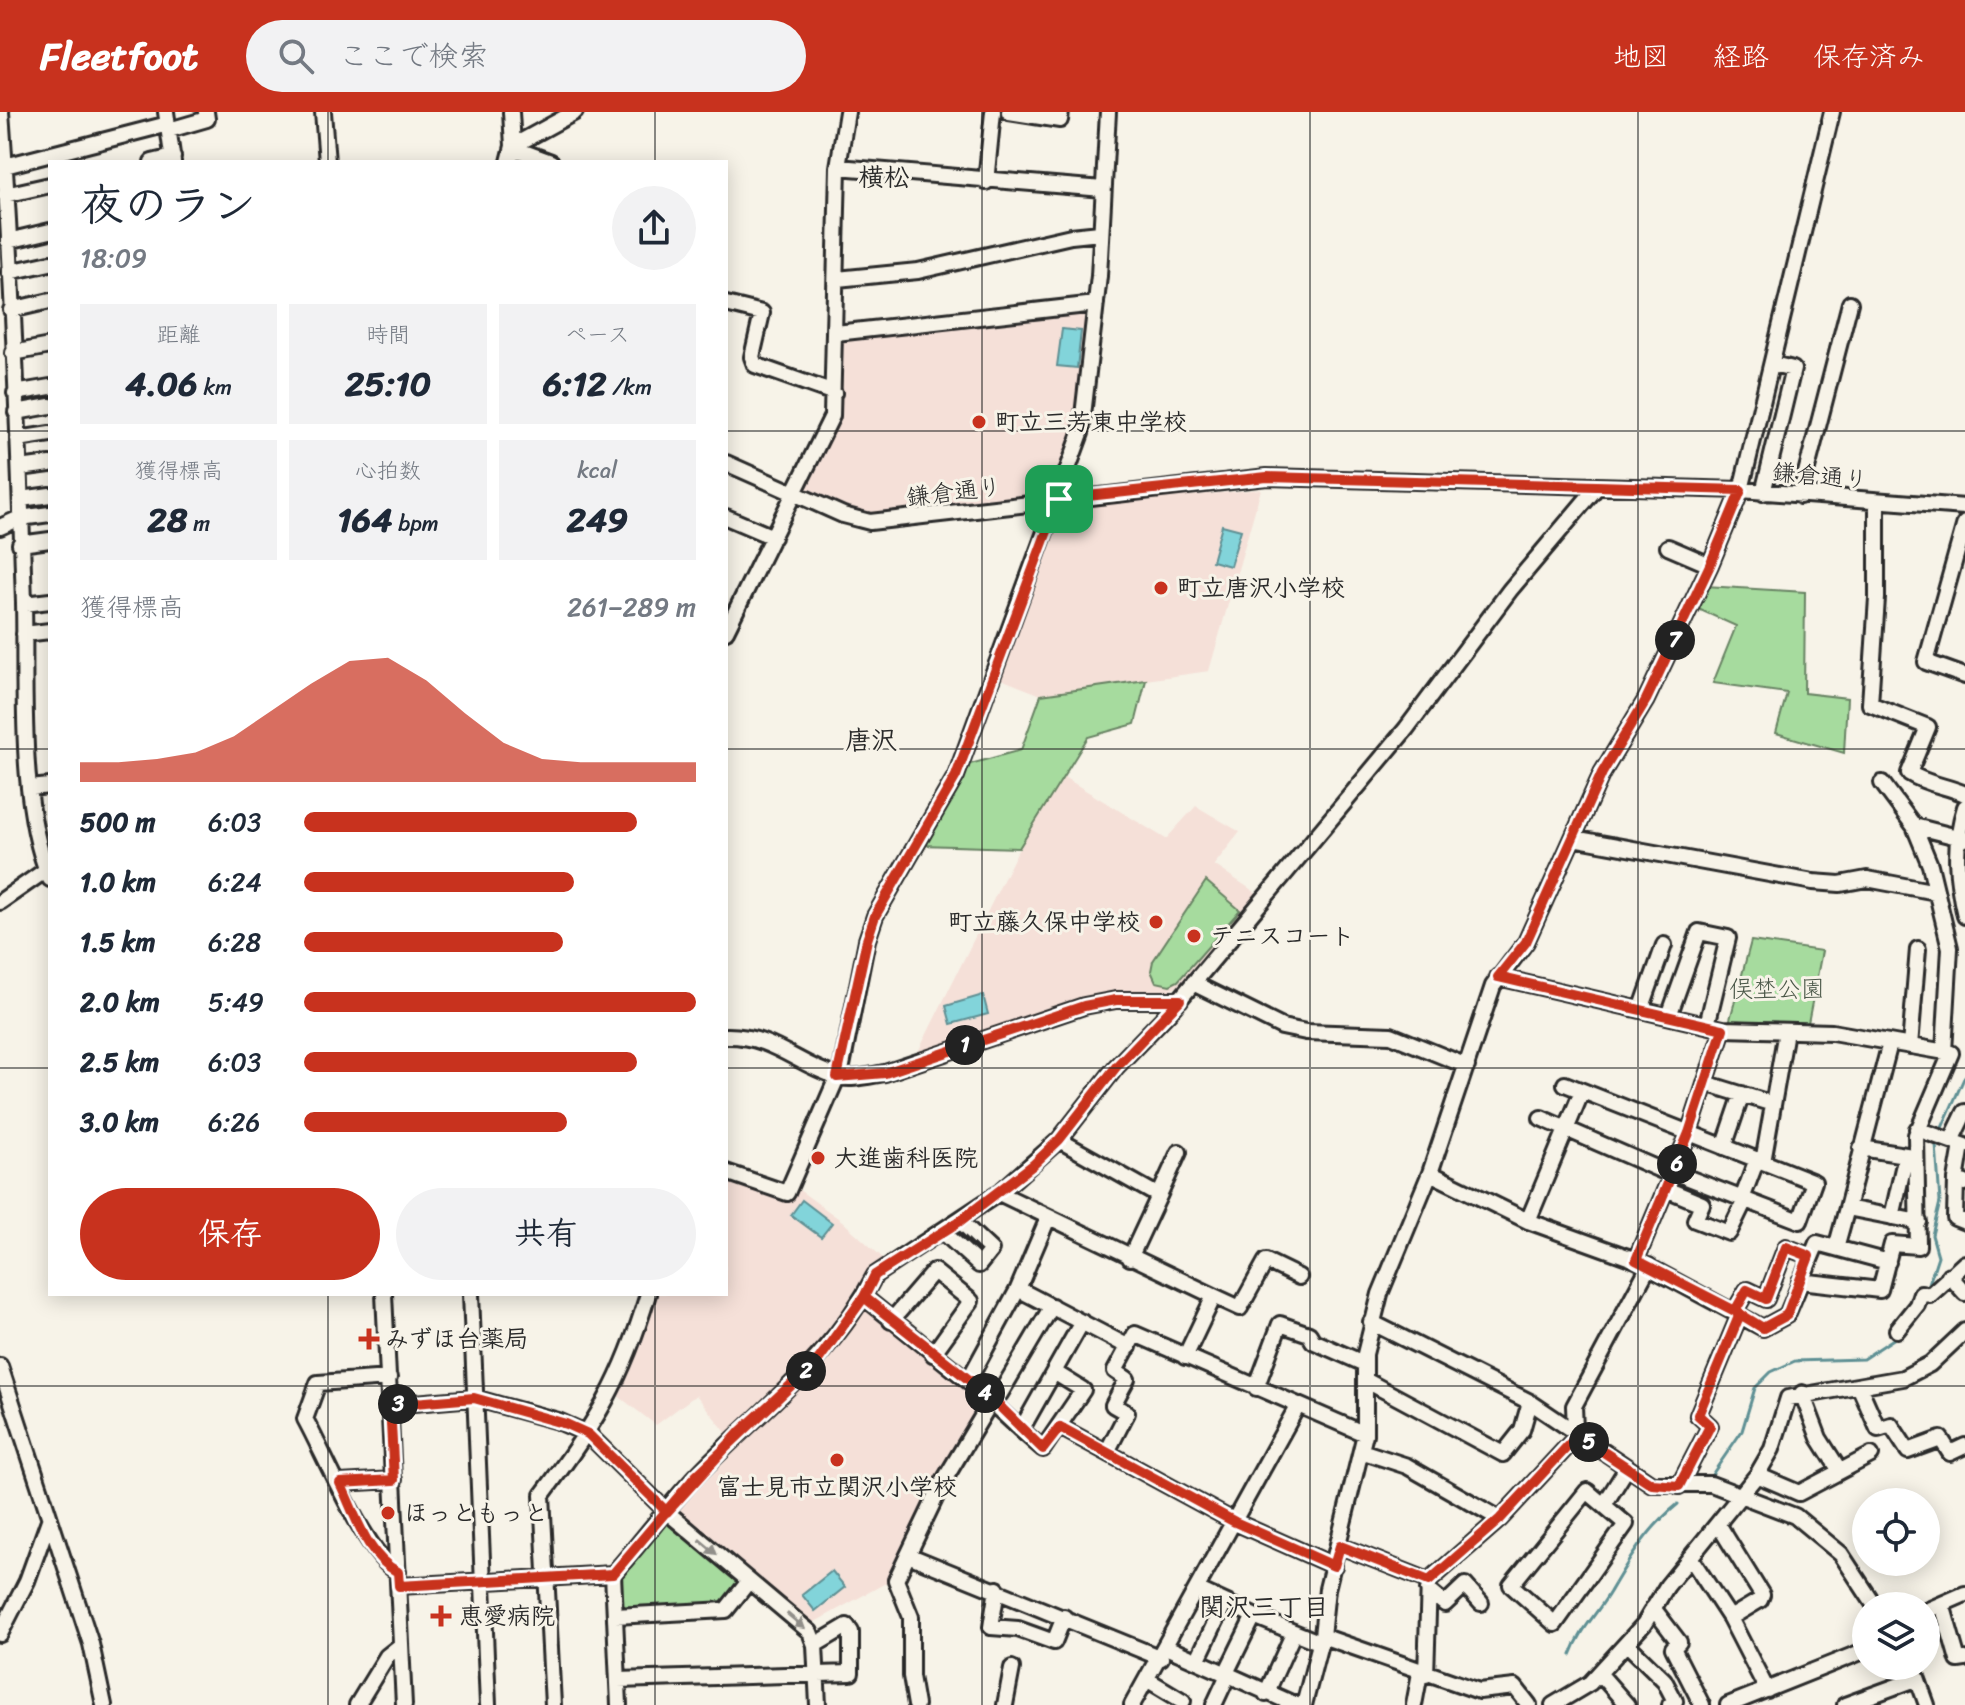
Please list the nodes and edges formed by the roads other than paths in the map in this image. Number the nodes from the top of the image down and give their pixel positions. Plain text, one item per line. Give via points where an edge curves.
1 (1, 112) edge
2 (206, 112) edge
3 (323, 112) edge
4 (511, 112) edge
5 (575, 112) edge
6 (847, 112) edge
7 (993, 112) edge
8 (1008, 112) edge
9 (1061, 112) edge
10 (1108, 112) edge
11 (1832, 112) edge
12 (168, 122) edge
13 (512, 152) edge
14 (173, 160) edge
15 (327, 160) edge
16 (543, 160) edge
17 (5, 166) junction
18 (838, 167) junction
19 (986, 182) junction
20 (48, 185) edge
21 (1103, 189) junction
22 (5, 195) junction
23 (48, 231) edge
24 (1100, 233) junction
25 (8, 241) junction
26 (48, 263) edge
27 (9, 272) junction
28 (837, 279) junction
29 (48, 301) edge
30 (1850, 303) dead end
31 (728, 304) edge
32 (1096, 304) junction
33 (11, 310) junction
34 (836, 333) junction
35 (48, 346) edge
36 (13, 353) junction
37 (1773, 364) junction
38 (48, 387) edge
39 (15, 393) junction
40 (834, 393) junction
41 (48, 406) edge
42 (1763, 408) junction
43 (16, 412) junction
44 (1784, 412) junction
45 (48, 434) edge
46 (18, 439) junction
47 (48, 464) edge
48 (728, 464) edge
49 (20, 468) junction
50 (1597, 487) junction
51 (1741, 490) junction
52 (1763, 493) junction
53 (795, 494) junction
54 (48, 495) edge
55 (1800, 496) junction
56 (21, 499) junction
57 (1059, 499) junction
58 (1877, 502) junction
59 (1965, 507) edge
60 (48, 514) edge
61 (20, 518) junction
62 (728, 518) edge
63 (1965, 523) edge
64 (0, 527) edge
65 (773, 537) junction
66 (48, 540) edge
67 (20, 544) junction
68 (1668, 547) dead end
69 (1710, 565) junction
70 (48, 601) edge
71 (24, 604) junction
72 (728, 627) edge
73 (48, 631) edge
74 (24, 634) junction
75 (1965, 676) edge
76 (1882, 783) dead end
77 (48, 786) edge
78 (30, 788) junction
79 (1965, 794) edge
80 (1965, 807) edge
81 (1914, 826) junction
82 (48, 830) edge
83 (34, 831) junction
84 (1960, 837) edge
85 (1573, 838) junction
86 (48, 875) edge
87 (1936, 892) junction
88 (0, 902) edge
89 (1965, 916) edge
90 (1664, 945) dead end
91 (1957, 947) edge
92 (1918, 949) dead end
93 (1498, 977) junction
94 (1193, 983) junction
95 (1180, 1000) junction
96 (1641, 1010) junction
97 (1669, 1016) junction
98 (1707, 1025) junction
99 (1723, 1029) junction
100 (1786, 1031) junction
101 (728, 1036) edge
102 (1890, 1043) junction
103 (1910, 1046) junction
104 (1944, 1052) junction
105 (1467, 1066) junction
106 (837, 1077) junction
107 (1705, 1083) junction
108 (1565, 1084) dead end
109 (1582, 1091) junction
110 (1742, 1094) junction
111 (1773, 1104) junction
112 (1965, 1112) edge
113 (1541, 1118) dead end
114 (1567, 1129) junction
115 (1917, 1129) junction
116 (1689, 1133) junction
117 (1059, 1140) junction
118 (1959, 1144) edge
119 (1724, 1147) junction
120 (1861, 1148) junction
121 (1179, 1152) dead end
122 (1912, 1156) junction
123 (1760, 1161) junction
124 (728, 1173) edge
125 (1430, 1173) junction
126 (1670, 1179) junction
127 (1961, 1182) edge
128 (999, 1193) junction
129 (1159, 1196) junction
130 (1743, 1199) junction
131 (1847, 1208) junction
132 (1892, 1217) junction
133 (1048, 1218) junction
134 (960, 1221) junction
135 (1528, 1221) junction
136 (1919, 1222) junction
137 (1965, 1222) edge
138 (942, 1231) junction
139 (1836, 1248) junction
140 (1809, 1256) junction
141 (1130, 1258) junction
142 (1888, 1262) junction
143 (1643, 1263) junction
144 (1965, 1263) edge
145 (1949, 1275) junction
146 (1299, 1277) dead end
147 (1800, 1281) junction
148 (1018, 1289) junction
149 (1965, 1293) edge
150 (384, 1296) edge
151 (471, 1296) edge
152 (647, 1296) edge
153 (1214, 1296) junction
154 (864, 1297) junction
155 (1052, 1306) junction
156 (1738, 1313) junction
157 (891, 1321) junction
158 (1082, 1322) junction
159 (1371, 1322) junction
160 (1897, 1330) dead end
161 (1965, 1331) edge
162 (1129, 1347) junction
163 (933, 1354) junction
164 (1185, 1357) junction
165 (0, 1366) edge
166 (1054, 1372) junction
167 (1365, 1372) junction
168 (389, 1378) junction
169 (968, 1381) junction
170 (1859, 1386) junction
171 (1256, 1388) junction
172 (1802, 1393) junction
173 (474, 1398) junction
174 (992, 1401) junction
175 (1530, 1402) junction
176 (390, 1405) junction
177 (1297, 1407) junction
178 (1060, 1427) junction
179 (1021, 1430) junction
180 (1577, 1432) junction
181 (588, 1434) junction
182 (1365, 1434) junction
183 (1965, 1446) edge
184 (1361, 1451) junction
185 (1107, 1452) junction
186 (1871, 1455) dead end
187 (1627, 1468) junction
188 (1840, 1471) junction
189 (1757, 1475) junction
190 (394, 1480) junction
191 (340, 1483) junction
192 (1679, 1486) junction
193 (1741, 1495) junction
194 (1604, 1505) junction
195 (667, 1512) junction
196 (1500, 1519) junction
197 (49, 1520) junction
198 (1235, 1522) junction
199 (1718, 1524) junction
200 (1340, 1546) junction
201 (908, 1555) junction
202 (1690, 1557) junction
203 (1334, 1566) junction
204 (613, 1574) junction
205 (548, 1577) junction
206 (398, 1579) junction
207 (481, 1580) junction
208 (749, 1581) junction
209 (1429, 1586) junction
210 (997, 1589) junction
211 (1197, 1589) junction
212 (1866, 1592) edge
213 (1965, 1594) edge
214 (1225, 1602) junction
215 (1481, 1603) dead end
216 (1942, 1604) joint
217 (1653, 1608) junction
218 (615, 1616) junction
219 (1254, 1616) junction
220 (1064, 1617) junction
221 (1730, 1618) junction
222 (1294, 1632) junction
223 (0, 1634) edge
224 (1322, 1639) junction
225 (819, 1642) junction
226 (1627, 1644) junction
227 (401, 1645) junction
228 (1164, 1652) junction
229 (1852, 1656) edge
230 (1965, 1659) edge
231 (1197, 1661) junction
232 (1012, 1668) dead end
233 (1599, 1673) junction
234 (822, 1674) junction
235 (1423, 1674) junction
236 (1226, 1676) junction
237 (618, 1680) junction
238 (1148, 1680) junction
239 (1898, 1680) edge
240 (1918, 1680) edge
241 (1767, 1690) junction
242 (1266, 1694) junction
243 (1174, 1700) edge
244 (1749, 1701) edge
245 (104, 1705) edge
246 (357, 1705) edge
247 (404, 1705) edge
248 (488, 1705) edge
249 (553, 1705) edge
250 (619, 1705) edge
251 (818, 1705) edge
252 (916, 1705) edge
253 (1005, 1705) edge
254 (1132, 1705) edge
255 (1214, 1705) edge
256 (1296, 1705) edge
257 (1304, 1705) edge
258 (1414, 1705) edge
259 (1529, 1705) edge
260 (1553, 1705) edge
261 (1627, 1705) edge
262 (1670, 1705) edge
263 (1702, 1705) edge
264 (1728, 1705) edge
265 (1845, 1705) edge
266 (1927, 1705) edge

1 - 17 street
2 - 12 street via 207,119
3 - 15 street
4 - 13 street
5 - 13 street
6 - 18 street
7 - 19 street
8 - 9 street via 1060,120
10 - 21 street
11 - 37 street
12 - 14 street
12 - 17 street
13 - 16 street
17 - 22 street
18 - 19 street
18 - 28 street
19 - 21 street
20 - 22 street
21 - 24 street
22 - 25 street
23 - 25 street
24 - 28 street via 918,271
24 - 32 street
25 - 27 street
26 - 27 street
27 - 33 street
28 - 34 street
29 - 33 street
30 - 55 street
31 - 40 street via 762,313 752,357 755,365
32 - 34 street
32 - 57 street via 1081,433
33 - 36 street
34 - 40 street
35 - 36 street
36 - 39 street
37 - 42 street
37 - 44 street via 1793,369
38 - 39 street
39 - 43 street
40 - 53 street via 832,416
41 - 43 street
42 - 44 street
42 - 51 street
43 - 46 street
44 - 52 street
45 - 46 street
46 - 49 street
47 - 49 street
48 - 53 street, 鎌倉通り
49 - 56 street
50 - 51 street, 鎌倉通り
50 - 57 street, 鎌倉通り via 1267,477
50 - 94 street via 1510,590 1422,710
51 - 52 street, 鎌倉通り
51 - 69 street
52 - 55 street, 鎌倉通り
53 - 57 street, 鎌倉通り via 870,522
53 - 65 street
54 - 56 street
55 - 58 street, 鎌倉通り
56 - 61 street
57 - 106 street via 956,776 875,916
58 - 59 street, 鎌倉通り
58 - 79 street via 1870,704 1928,727 1909,773 1929,785
60 - 61 street
61 - 64 street
61 - 67 street
62 - 65 street
63 - 75 street via 1926,662
65 - 72 street
66 - 67 street
67 - 71 street
68 - 69 street
69 - 85 street
70 - 71 street
71 - 74 street
73 - 74 street
74 - 78 street
76 - 81 street
77 - 78 street
78 - 83 street
80 - 84 street
81 - 84 street
81 - 87 street
82 - 83 street
83 - 86 street
84 - 89 street via 1956,879
85 - 87 street via 1813,882 1867,879
85 - 93 street via 1526,942
86 - 88 street
87 - 91 street
90 - 96 street
91 - 104 street
92 - 103 street
93 - 96 street
93 - 105 street
94 - 95 street
94 - 105 street via 1282,1027 1391,1035
95 - 106 street via 1084,1006 885,1073
95 - 117 street via 1116,1067
96 - 97 street
97 - 98 street
97 - 98 street via 1699,932 1728,938
98 - 99 street
99 - 100 street
99 - 107 street
100 - 102 street via 1832,1032
100 - 111 street
101 - 106 street via 767,1043
102 - 103 street
102 - 120 street
103 - 104 street
104 - 115 street via 1951,1057
105 - 125 street
106 - 124 street via 787,1193
107 - 110 street
107 - 116 street
108 - 109 street
109 - 114 street
109 - 116 street
110 - 111 street
110 - 119 street
111 - 123 street
112 - 118 street
113 - 114 street
114 - 126 street
114 - 135 street
115 - 118 street
115 - 122 street
116 - 119 street
116 - 126 street
117 - 128 street
117 - 129 street
118 - 127 street
119 - 123 street
120 - 122 street
120 - 131 street
121 - 129 street
122 - 132 street
122 - 136 street
123 - 130 street
123 - 130 street via 1814,1182 1800,1221
125 - 135 street
125 - 159 street
126 - 130 street
126 - 130 street via 1702,1204 1695,1220 1729,1233
126 - 143 street
127 - 137 street via 1955,1218
128 - 133 street
128 - 134 street
129 - 141 street
131 - 132 street
131 - 139 street
132 - 136 street
133 - 141 street
133 - 148 street
134 - 138 street
134 - 138 street via 991,1250 979,1265
135 - 143 street
136 - 142 street via 1918,1246 1892,1244
138 - 154 street via 890,1262 875,1275
139 - 140 street via 1817,1243
139 - 142 street
140 - 147 street
140 - 156 street via 1786,1247 1766,1299 1747,1290
141 - 153 street
142 - 147 street via 1880,1290
143 - 156 street
143 - 180 street via 1574,1406
144 - 145 street
145 - 149 street
145 - 160 street
146 - 153 street via 1266,1261 1240,1308
147 - 156 street via 1787,1315 1763,1328
148 - 155 street
148 - 169 street
150 - 168 street
151 - 173 street
152 - 181 street via 626,1363
153 - 164 street
154 - 157 street
154 - 195 street via 819,1359 708,1465
155 - 158 street
155 - 174 street
156 - 192 street via 1698,1415 1710,1426
157 - 163 street
157 - 163 street via 934,1271 971,1301
158 - 162 street
158 - 166 street
159 - 167 street
159 - 175 street
161 - 170 street via 1930,1364 1903,1378
162 - 164 street via 1135,1334
162 - 185 street via 1115,1371 1127,1379 1113,1405 1127,1413
163 - 169 street
164 - 171 street
165 - 197 street
166 - 178 street via 1083,1390
166 - 179 street
167 - 171 street via 1309,1334 1280,1324
167 - 175 street via 1503,1454 1522,1430
167 - 182 street
168 - 176 street
168 - 191 street via 318,1383 305,1419
169 - 174 street
170 - 172 street
170 - 183 street via 1878,1429 1891,1425 1908,1451 1941,1439 1950,1453
171 - 177 street
172 - 188 street via 1819,1438
172 - 189 street via 1788,1398 1772,1449
173 - 176 street
173 - 181 street
173 - 207 street
174 - 179 street
174 - 201 street via 943,1482
175 - 180 street
176 - 190 street
177 - 182 street
177 - 198 street
178 - 179 street via 1043,1449
178 - 185 street
180 - 187 street
180 - 196 street
181 - 195 street
181 - 205 street via 542,1495
182 - 184 street
184 - 196 street via 1407,1466
184 - 200 street
185 - 198 street
186 - 188 street
187 - 192 street via 1652,1484
187 - 194 street
188 - 189 street via 1799,1493
189 - 193 street
190 - 191 street
190 - 206 street
191 - 206 street via 365,1536
192 - 193 street via 1711,1484
193 - 199 street
193 - 212 street via 1807,1524 1841,1554
194 - 194 street via 1587,1491 1511,1585 1555,1624 1626,1524
195 - 204 street
195 -> 208 street
196 - 209 street
197 - 223 street
197 - 245 street via 91,1644
198 - 203 street
198 - 211 street
199 - 202 street
199 - 221 street via 1762,1595
200 - 203 street
200 - 209 street
201 - 210 street
201 - 252 street via 896,1580 911,1617
202 - 217 street
202 - 221 street
203 - 224 street
204 - 205 street
204 - 218 street
205 - 207 street
205 - 249 street
206 - 207 street
206 - 227 street
207 - 248 street
208 - 218 street via 726,1610
208 -> 225 street
209 - 215 street via 1445,1604 1465,1585
209 - 235 street
210 - 220 street
210 - 220 street via 991,1627 1018,1629 1054,1642
211 - 214 street
211 - 228 street
213 - 216 street
214 - 219 street
214 - 231 street
216 - 230 street via 1958,1660
217 - 226 street
217 - 263 street via 1679,1642 1673,1648
218 - 237 street
219 - 222 street
219 - 236 street
220 - 228 street
221 - 241 street
222 - 224 street
222 - 242 street
224 - 235 street
224 - 257 street
225 - 234 street
225 - 234 street via 847,1626 851,1632 851,1673
226 - 233 street
226 - 262 street via 1664,1680 1675,1701
227 - 246 street
227 - 247 street
228 - 231 street
228 - 238 street
229 - 241 street
231 - 236 street
232 - 253 street
233 - 260 street
233 - 261 street
234 - 237 street
234 - 251 street
235 - 258 street
235 - 259 street via 1479,1691 1515,1687
236 - 242 street
236 - 255 street
237 - 250 street
238 - 243 street
238 - 254 street
239 - 265 street
240 - 266 street
241 - 244 street
242 - 256 street
244 - 264 street

